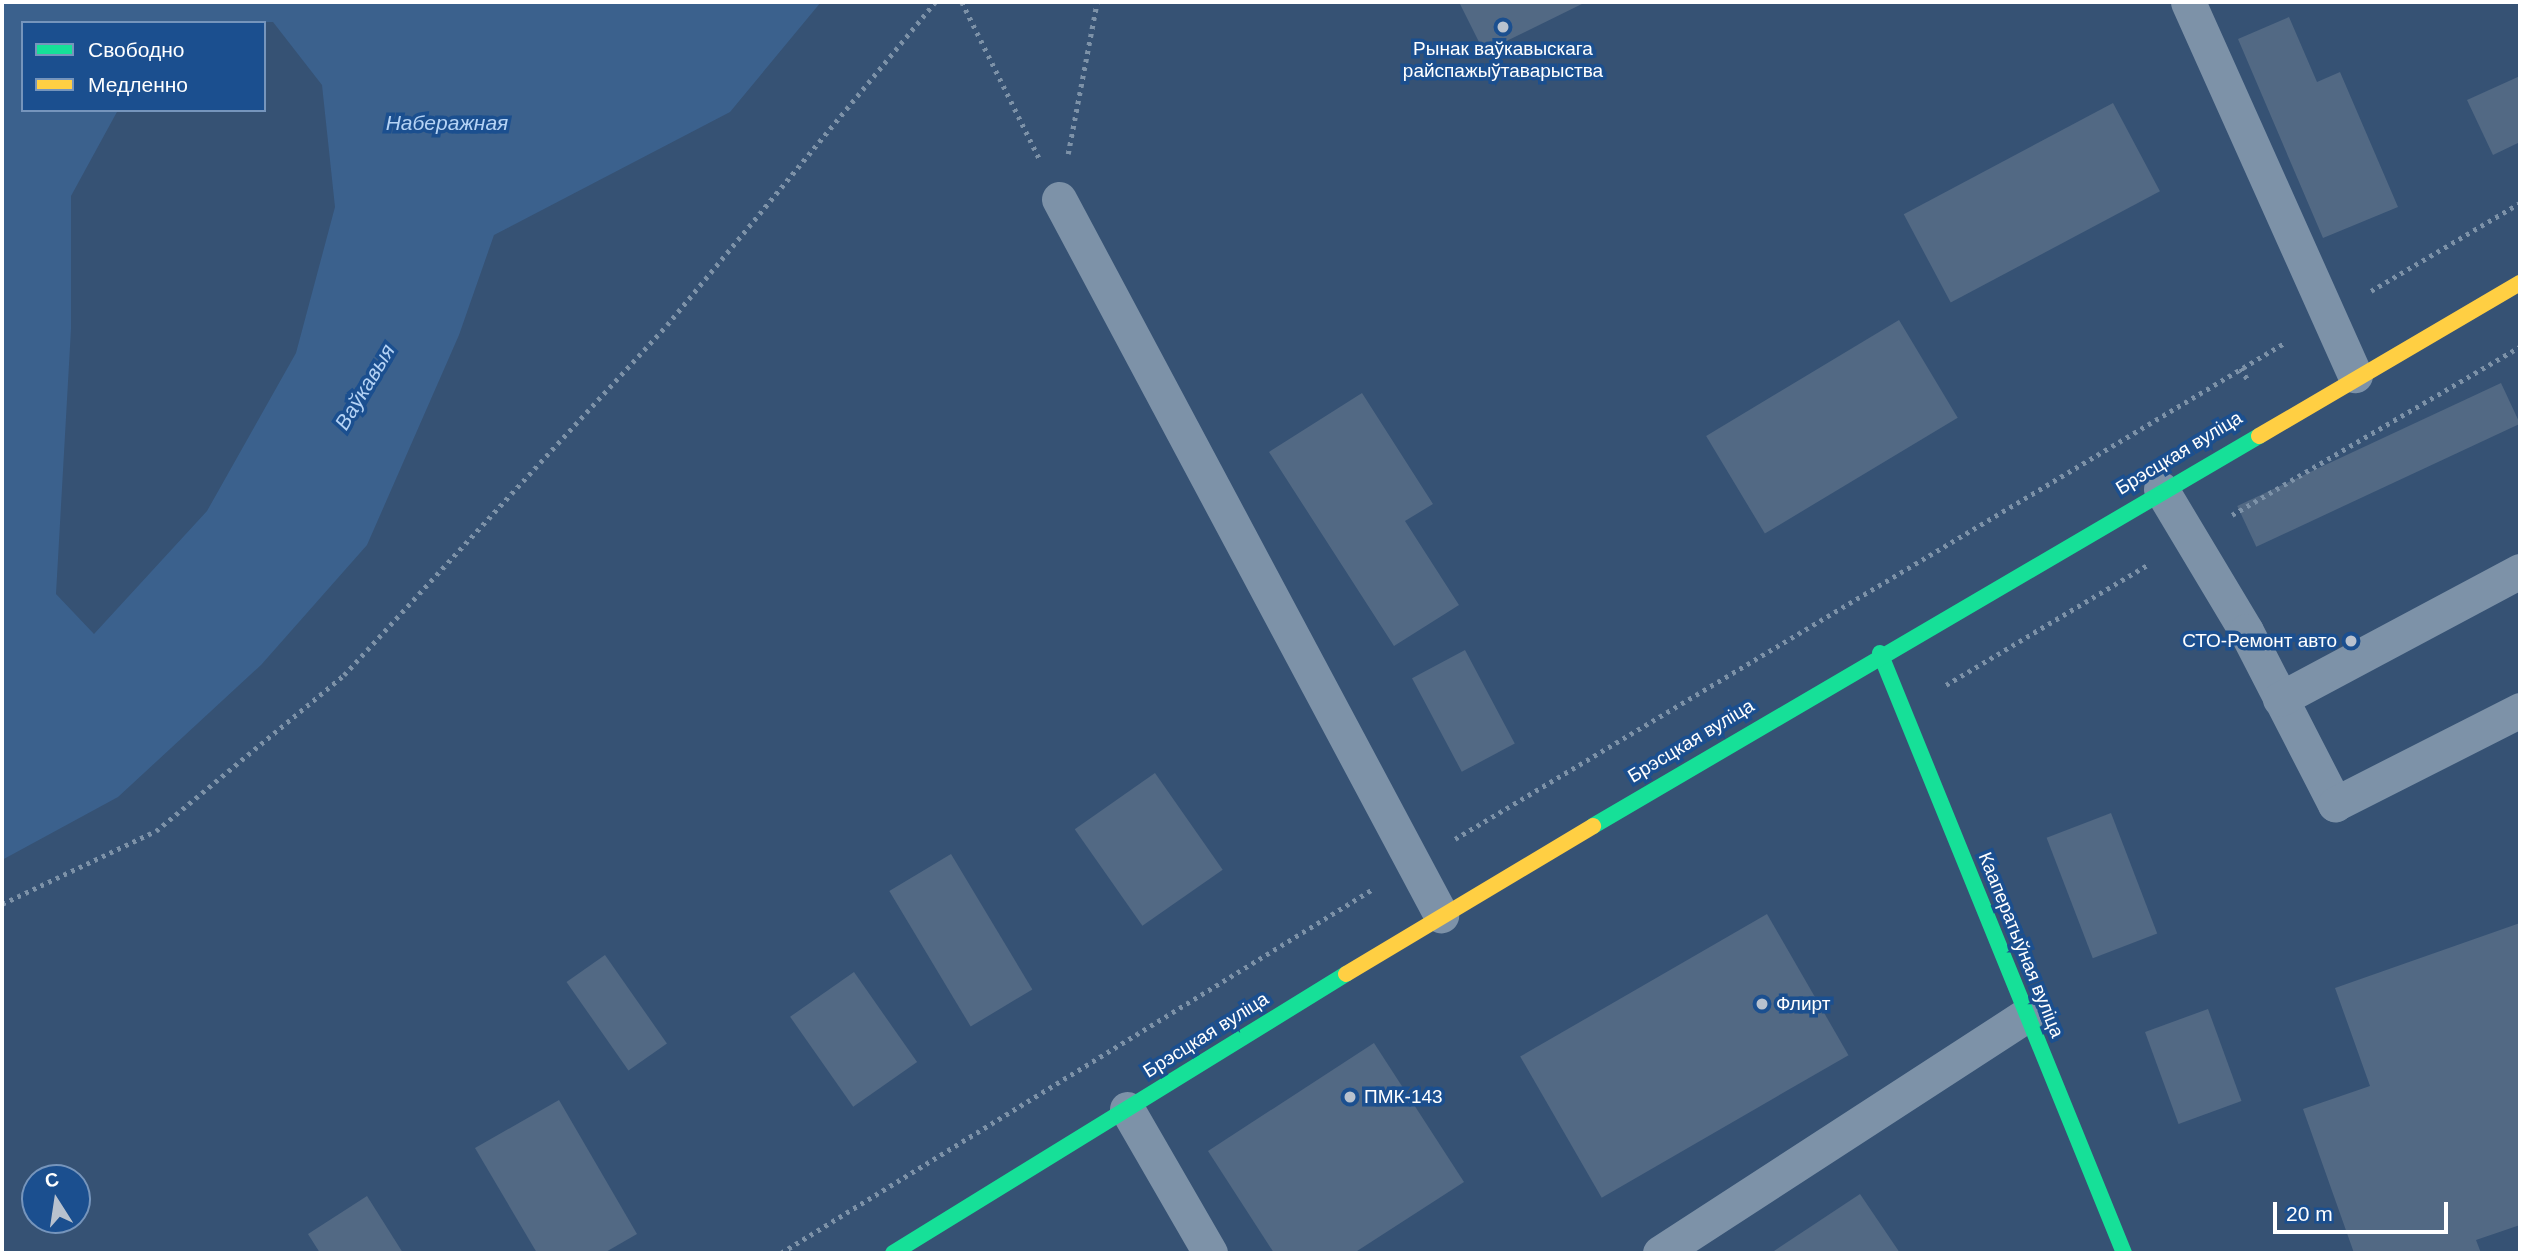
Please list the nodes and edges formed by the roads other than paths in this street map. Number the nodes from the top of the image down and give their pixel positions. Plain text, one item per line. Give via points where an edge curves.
1 (2188, 2) edge
2 (1059, 200) road end
3 (2520, 283) edge
4 (2355, 375) junction
5 (2161, 489) junction
6 (2520, 571) edge
7 (1880, 653) junction
8 (2280, 699) junction
9 (2520, 710) edge
10 (1441, 915) junction
11 (2027, 1015) junction
12 (1126, 1109) junction
13 (893, 1253) edge
14 (1210, 1253) edge
15 (1660, 1253) edge
16 (2124, 1253) edge

1 - 4 lane
2 - 10 lane
3 - 4 street, Брэсцкая вуліца
4 - 5 street, Брэсцкая вуліца
5 - 7 street, Брэсцкая вуліца
5 - 8 lane
6 - 8 lane
7 - 10 street, Брэсцкая вуліца
7 - 11 street, Кааператыўная вуліца
8 - 9 lane via 2334,804
10 - 12 street, Брэсцкая вуліца
11 - 15 lane
11 - 16 street, Кааператыўная вуліца
12 - 13 street, Брэсцкая вуліца
12 - 14 lane

